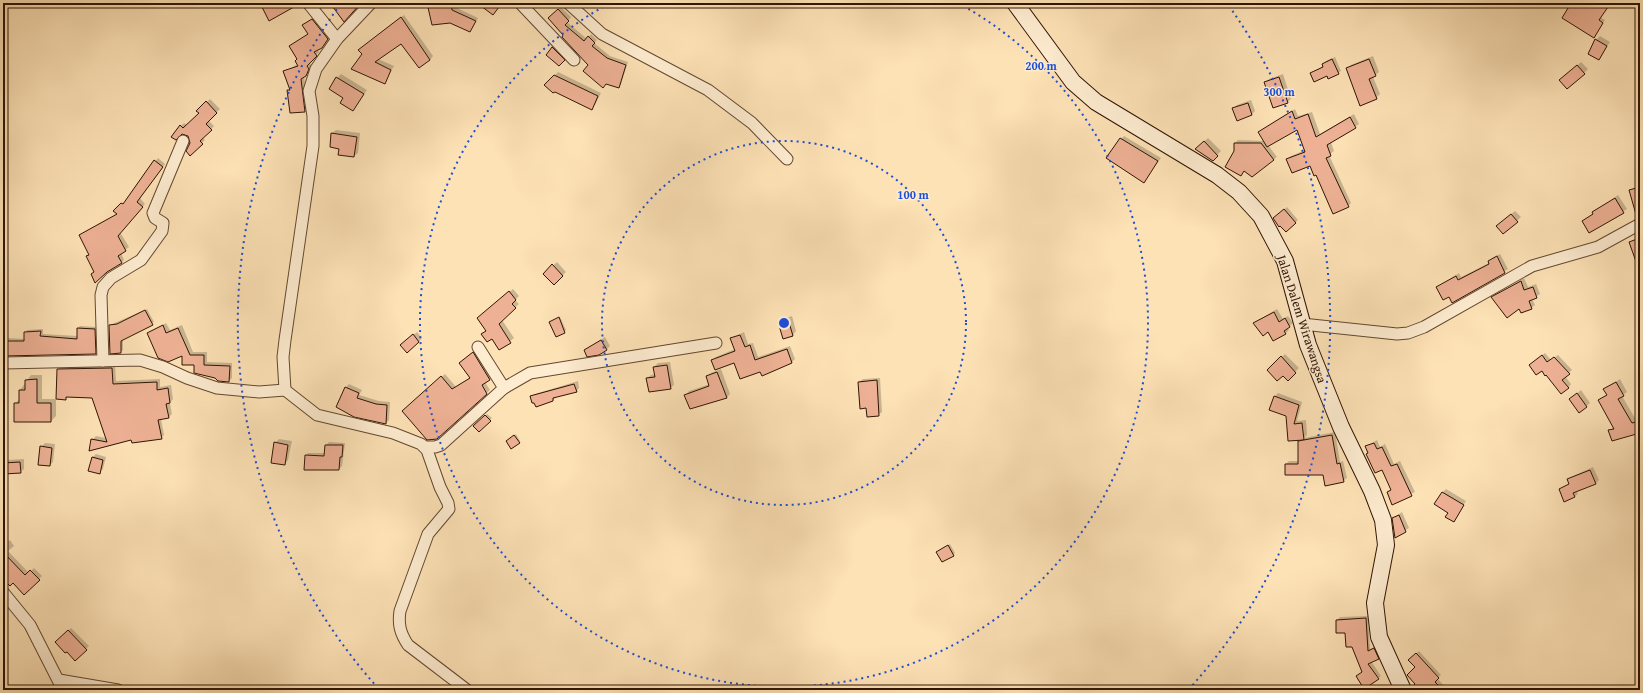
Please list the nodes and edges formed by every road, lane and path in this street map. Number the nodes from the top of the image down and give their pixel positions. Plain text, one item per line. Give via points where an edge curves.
1 (308, 3) edge
2 (371, 3) edge
3 (520, 3) edge
4 (568, 3) edge
5 (1015, 3) edge
6 (337, 39) junction
7 (574, 60) dead end
8 (183, 141) dead end
9 (787, 160) dead end
10 (1640, 224) edge
11 (1302, 324) junction
12 (716, 343) dead end
13 (478, 346) dead end
14 (103, 361) junction
15 (3, 363) edge
16 (504, 388) junction
17 (284, 390) junction
18 (426, 447) junction
19 (3, 592) edge
20 (61, 685) edge
21 (118, 690) edge
22 (467, 690) edge
23 (1403, 690) edge

1 - 6 street
2 - 6 street
3 - 7 street
4 - 9 street via 602,34 708,90 752,123
5 - 11 street, Jalan Dalem Wirawangsa via 1073,82 1096,102 1217,175 1244,197 1261,216 1286,261
6 - 17 street via 316,69 309,91 313,116 313,146 285,340
8 - 14 street via 153,213 155,218 163,223 162,231 142,260 111,278 103,287
10 - 11 street via 1598,247 1532,266 1424,327 1408,333
11 - 23 street, Jalan Dalem Wirawangsa via 1340,427 1372,491 1383,520 1386,545 1376,603 1379,637
12 - 16 street via 540,370 522,376
13 - 16 street
14 - 15 street
14 - 17 street via 140,360 217,388 259,392
16 - 18 street via 441,445
17 - 18 street via 317,415 392,433
18 - 22 street via 449,509 428,534 398,623 408,645
19 - 20 street via 30,625
20 - 21 street

